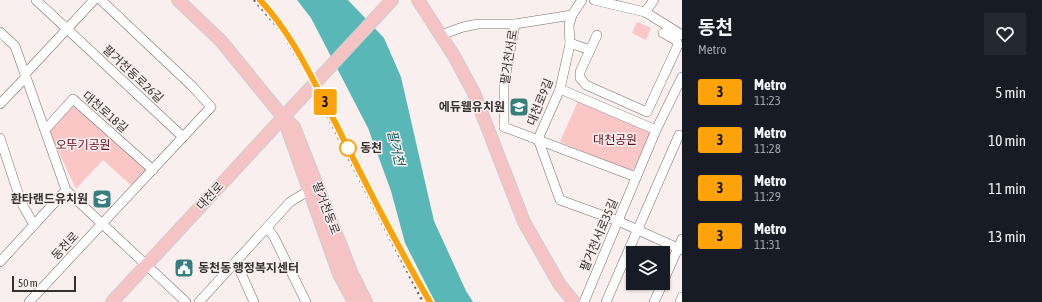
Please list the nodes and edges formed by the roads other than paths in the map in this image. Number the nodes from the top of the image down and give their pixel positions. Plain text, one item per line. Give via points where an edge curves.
1 (36, 0) edge
2 (94, 0) edge
3 (101, 0) edge
4 (178, 0) edge
5 (418, 0) edge
6 (582, 0) edge
7 (594, 0) edge
8 (654, 0) edge
9 (391, 1) edge
10 (642, 11) junction
11 (572, 15) junction
12 (515, 24) junction
13 (67, 29) junction
14 (0, 32) edge
15 (663, 33) dead end
16 (441, 35) junction
17 (597, 35) dead end
18 (682, 35) edge
19 (570, 43) junction
20 (590, 50) junction
21 (25, 76) junction
22 (682, 77) edge
23 (560, 89) junction
24 (0, 104) edge
25 (283, 116) junction
26 (504, 127) junction
27 (45, 130) junction
28 (656, 130) junction
29 (489, 132) junction
30 (679, 135) dead end
31 (183, 137) junction
32 (0, 138) edge
33 (538, 139) junction
34 (153, 170) junction
35 (636, 177) junction
36 (66, 190) junction
37 (308, 191) junction
38 (618, 221) junction
39 (102, 224) junction
40 (34, 225) junction
41 (266, 228) junction
42 (637, 230) junction
43 (681, 246) edge
44 (1, 258) edge
45 (236, 262) junction
46 (146, 265) junction
47 (670, 269) edge
48 (660, 290) edge
49 (682, 297) edge
50 (29, 302) edge
51 (112, 302) edge
52 (186, 302) edge
53 (199, 302) edge
54 (254, 302) edge
55 (306, 302) edge
56 (354, 302) edge
57 (366, 302) edge
58 (574, 302) edge
59 (584, 302) edge
60 (606, 302) edge
61 (654, 302) edge
62 (680, 302) edge

1 - 13 street, 팔거천동로26길
2 - 13 street
3 - 31 street via 211,107
4 - 25 main road, 팔거천동로 via 221,41
5 - 16 main road
6 - 11 street, 대천로9길
7 - 10 street
8 - 10 street
9 - 25 main road, 대천로
10 - 18 street
11 - 12 street
11 - 19 street, 대천로9길 via 569,26
12 - 16 street, 팔거천서로 via 478,24
12 - 26 street, 팔거천서로 via 504,84
13 - 21 street
13 - 31 street, 팔거천동로26길
14 - 21 street via 15,46
15 - 20 street via 676,40 678,45 647,112 583,82 580,72
16 - 29 main road via 474,93
17 - 20 street
19 - 20 street
19 - 23 street, 대천로9길
21 - 24 street
21 - 27 street
22 - 28 street, 팔거천서로35길
23 - 28 street
23 - 33 street, 대천로9길
25 - 37 main road, 팔거천동로
25 - 46 main road, 대천로
25 - 57 main road, 팔거천동로 via 294,127 352,274
26 - 29 street
26 - 33 street
27 - 34 street, 대천로18길 via 72,98
27 - 36 street
28 - 35 street, 팔거천서로35길
29 - 58 main road via 524,222 560,285
30 - 42 street
31 - 34 street
32 - 40 street via 21,202
33 - 35 street
33 - 38 street, 대천로9길 via 560,200
34 - 39 street
35 - 38 street, 팔거천서로35길
36 - 39 street
36 - 40 street
37 - 41 street via 290,202
37 - 56 main road, 팔거천동로 via 339,274
38 - 42 street
38 - 59 street, 팔거천서로35길
39 - 46 street
39 - 50 street, 동천로
40 - 44 street
41 - 45 street
41 - 55 street via 274,237
42 - 43 street
42 - 60 street
43 - 47 street
45 - 53 street
45 - 54 street
46 - 51 main road, 대천로
46 - 52 street
48 - 61 street
49 - 62 street

